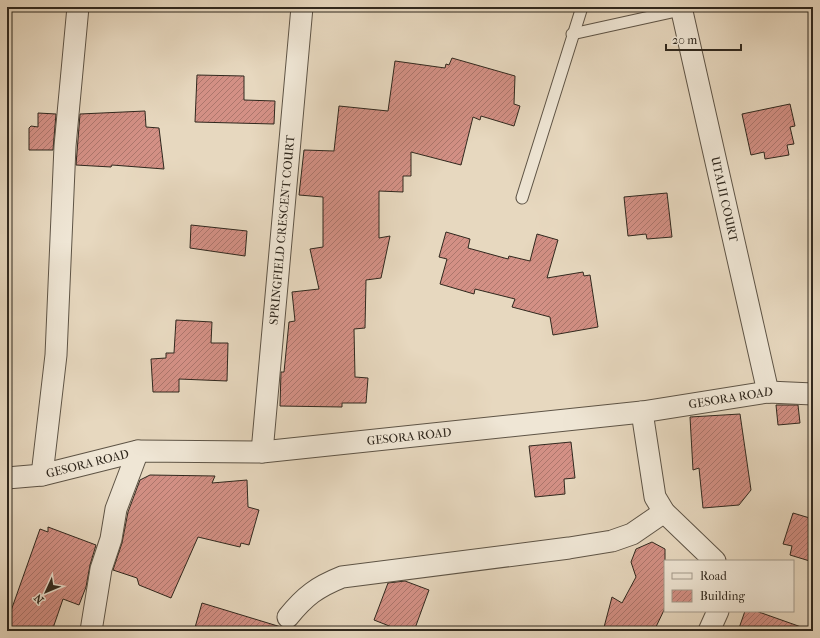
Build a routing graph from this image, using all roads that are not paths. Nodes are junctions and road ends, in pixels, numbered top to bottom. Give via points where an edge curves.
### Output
1 (78, 7) edge
2 (302, 7) edge
3 (582, 7) edge
4 (681, 9) edge
5 (572, 34) junction
6 (522, 198) dead end
7 (768, 392) junction
8 (813, 394) edge
9 (642, 412) junction
10 (138, 451) junction
11 (262, 452) junction
12 (42, 475) junction
13 (7, 478) edge
14 (664, 512) junction
15 (714, 560) edge
16 (718, 612) edge
17 (288, 616) dead end
18 (91, 631) edge
19 (710, 631) edge

1 - 12 street via 65,146 56,355
2 - 11 street, SPRINGFIELD CRESCENT COURT
3 - 5 lane
4 - 5 lane
4 - 7 street, UTALII COURT
5 - 6 lane
7 - 8 street, GESORA ROAD
7 - 9 street, GESORA ROAD
9 - 11 street, GESORA ROAD
9 - 14 street via 655,497
10 - 11 street, GESORA ROAD
10 - 12 street, GESORA ROAD
10 - 18 street via 116,509 111,539 101,569
12 - 13 street, GESORA ROAD
14 - 15 street
14 - 17 street via 632,534 612,541 342,577 322,585 304,597
16 - 19 street

